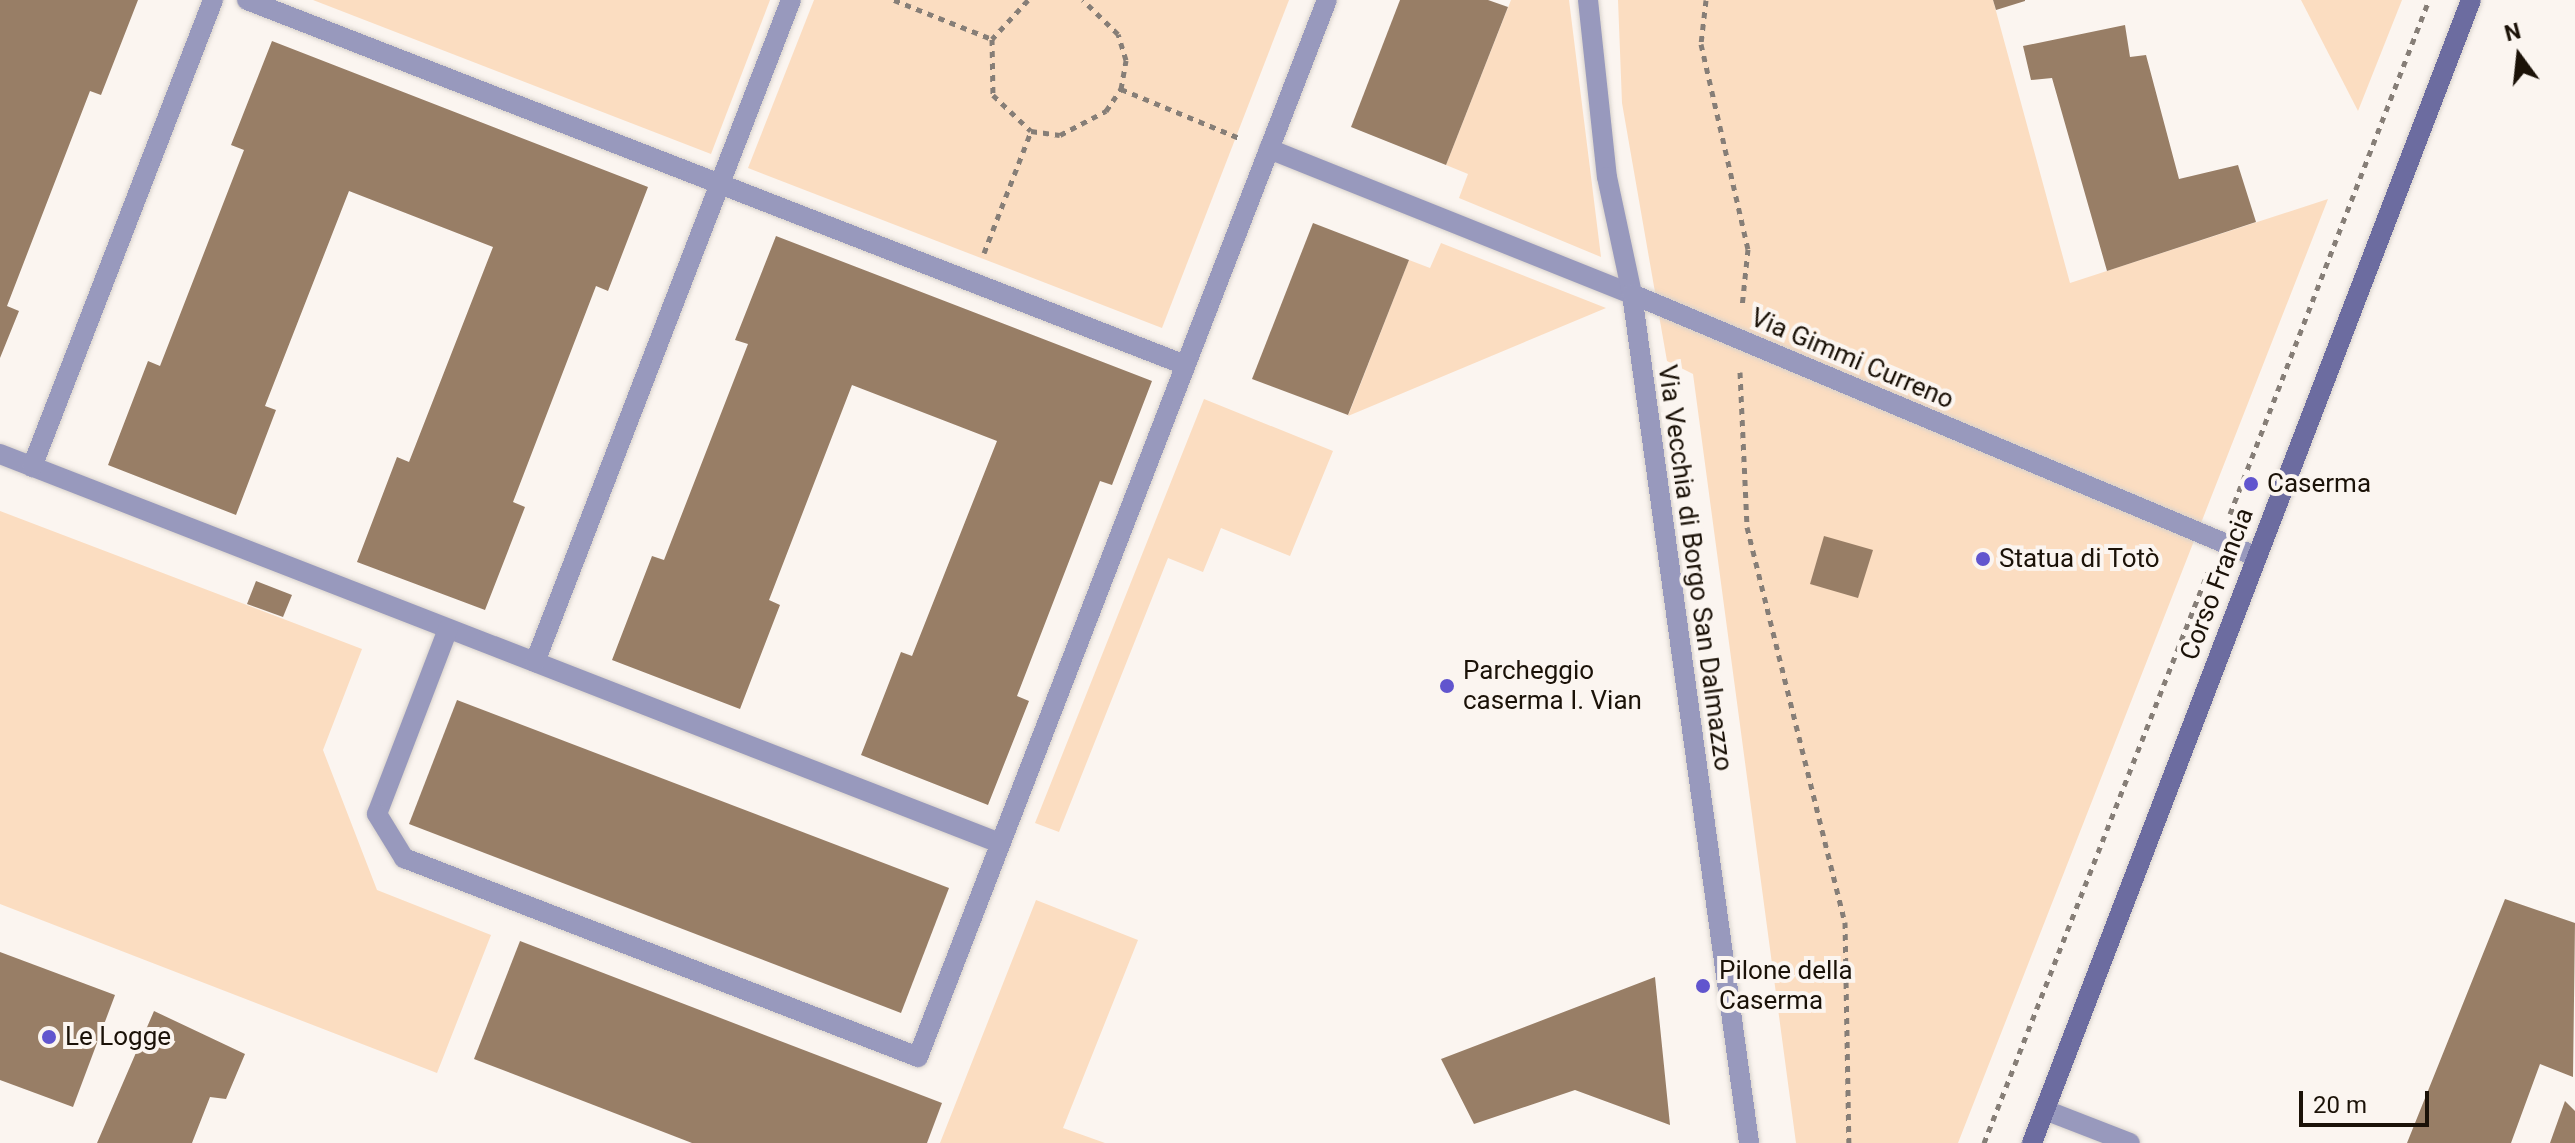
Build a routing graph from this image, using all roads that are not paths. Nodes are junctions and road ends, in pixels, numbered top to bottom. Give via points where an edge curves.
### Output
1 (213, 0) edge
2 (247, 0) edge
3 (791, 0) edge
4 (1327, 0) edge
5 (1588, 0) edge
6 (2471, 0) edge
7 (1269, 149) junction
8 (719, 184) junction
9 (1632, 294) junction
10 (1185, 365) junction
11 (0, 454) edge
12 (32, 467) junction
13 (2255, 556) junction
14 (448, 629) junction
15 (535, 662) junction
16 (1000, 843) junction
17 (2045, 1110) junction
18 (1749, 1143) edge
19 (2032, 1143) edge
20 (2130, 1143) edge

1 - 12 street
2 - 8 street
3 - 8 street
4 - 7 street
5 - 9 street, Via Vecchia di Borgo San Dalmazzo via 1607,177
6 - 13 main road, Corso Francia
7 - 9 street, Via Gimmi Curreno
7 - 10 street
8 - 10 street
8 - 15 street
9 - 13 street, Via Gimmi Curreno
9 - 18 street, Via Vecchia di Borgo San Dalmazzo
10 - 16 street
11 - 12 street
12 - 14 street
13 - 17 main road, Corso Francia
14 - 15 street
14 - 16 street via 377,814 404,858 918,1057
15 - 16 street
17 - 19 main road, Corso Francia
17 - 20 street

